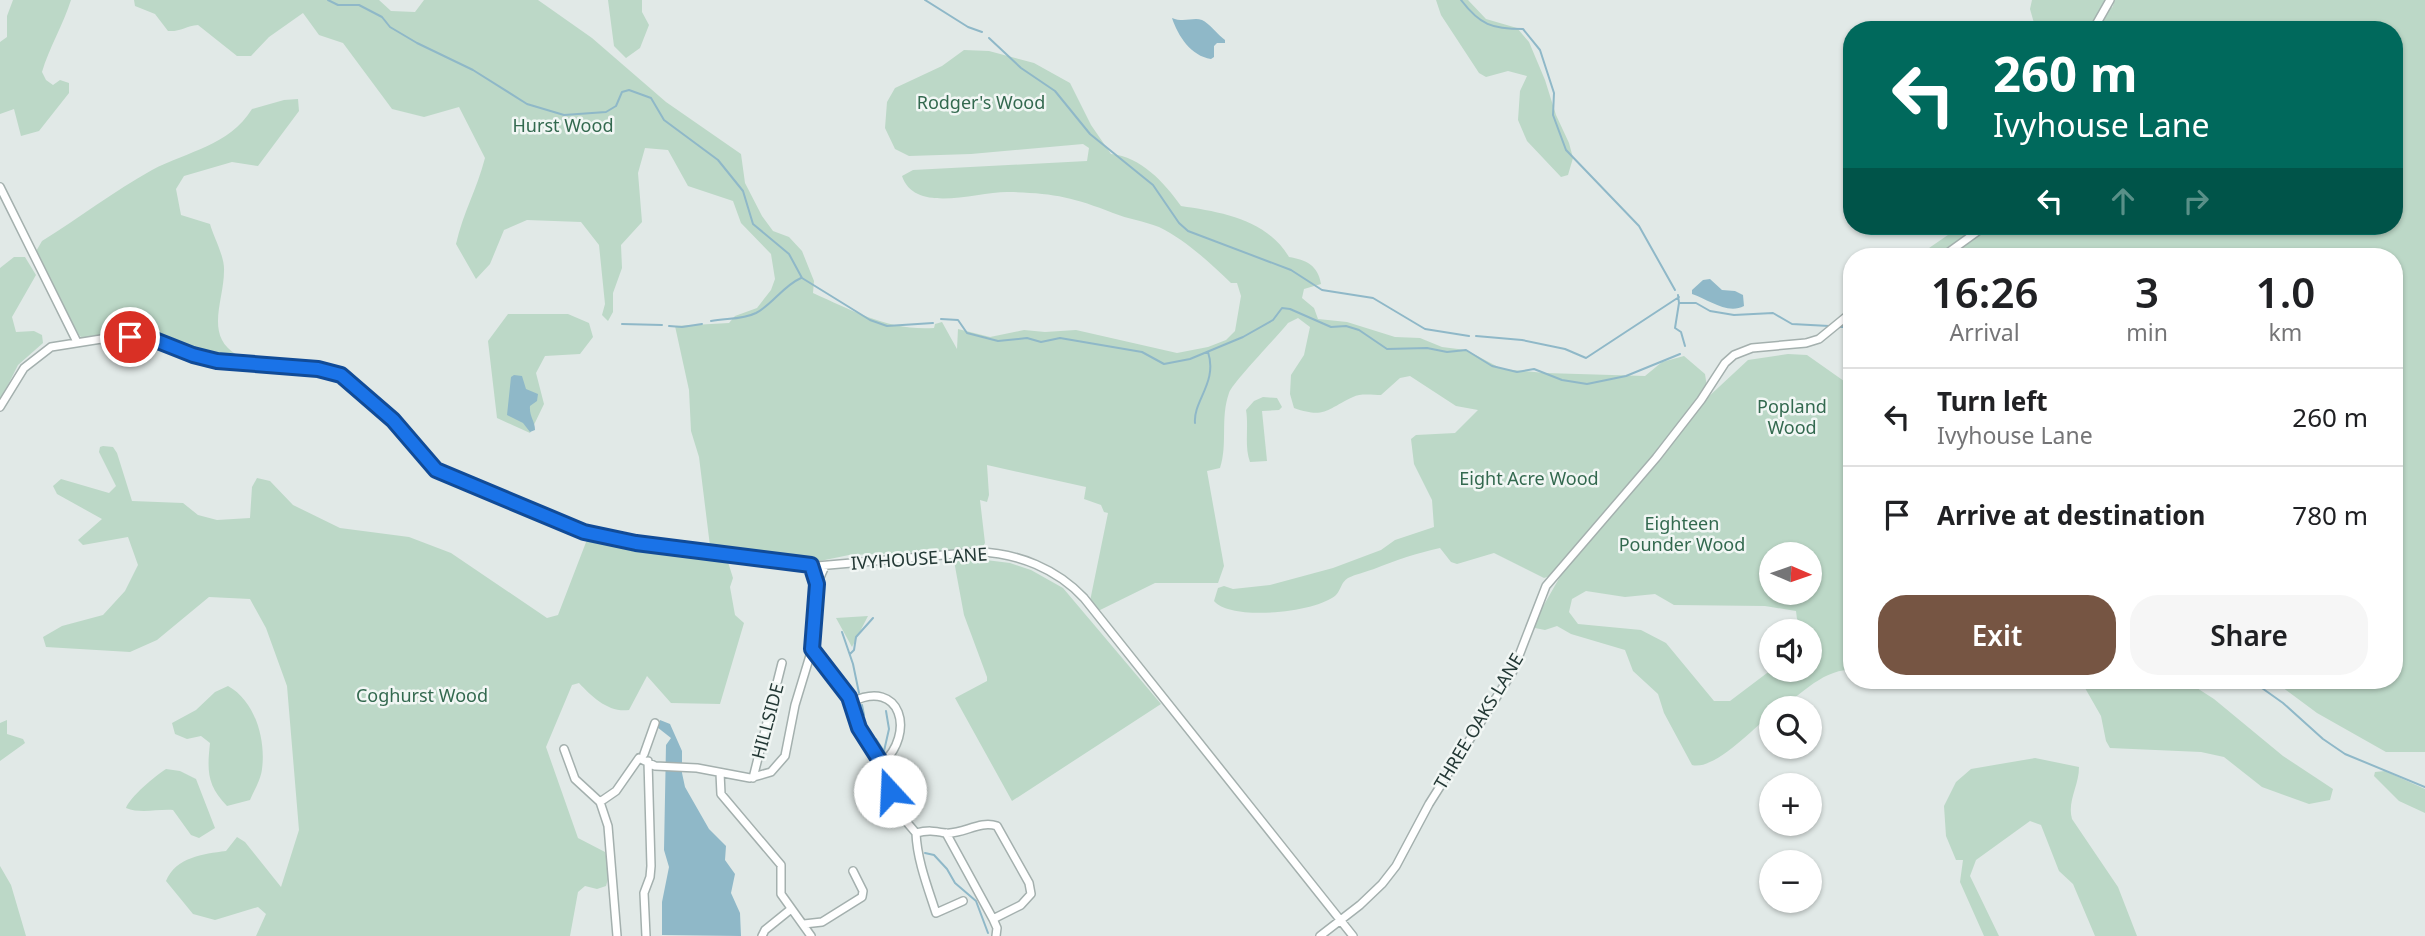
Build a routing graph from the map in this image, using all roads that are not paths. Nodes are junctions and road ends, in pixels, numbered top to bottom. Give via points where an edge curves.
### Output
1 (2110, 0) edge
2 (2098, 21) edge
3 (0, 187) edge
4 (1973, 235) edge
5 (1954, 248) edge
6 (1843, 320) edge
7 (77, 342) junction
8 (0, 407) edge
9 (811, 565) junction
10 (825, 566) junction
11 (817, 584) junction
12 (812, 649) junction
13 (782, 663) dead end
14 (852, 702) junction
15 (655, 723) dead end
16 (564, 749) dead end
17 (646, 757) junction
18 (882, 764) junction
19 (720, 773) junction
20 (753, 778) junction
21 (600, 802) junction
22 (916, 833) junction
23 (946, 833) junction
24 (853, 871) dead end
25 (962, 901) dead end
26 (792, 909) junction
27 (993, 919) junction
28 (1342, 920) junction
29 (804, 924) junction
30 (617, 936) edge
31 (646, 936) edge
32 (762, 936) edge
33 (811, 936) edge
34 (996, 936) edge
35 (1320, 936) edge
36 (1353, 936) edge

1 - 2 street
3 - 7 street
4 - 5 street
6 - 28 street, THREE OAKS LANE via 1806,343 1752,348 1725,363 1656,458 1546,586 1513,671 1429,804 1396,866
7 - 8 street, IVYHOUSE LANE via 38,355 24,368
7 - 9 street, IVYHOUSE LANE via 145,336 217,361 335,373 393,420 436,470 572,527 636,543
9 - 10 street, IVYHOUSE LANE
9 - 11 street
10 - 11 street
10 - 28 street, IVYHOUSE LANE via 988,552 1019,558 1060,577 1129,652
11 - 12 street
12 - 14 street
12 - 20 street via 785,756 771,772
13 - 20 street, HILLSIDE
14 - 18 street via 859,728
14 - 18 street via 883,696 897,712 900,738
15 - 17 street
16 - 21 street via 575,779
17 - 19 street via 652,765
17 - 21 street via 636,760 615,791
17 - 31 street via 651,866 643,893
18 - 22 street via 893,806
19 - 20 street
19 - 26 street via 721,794 781,865 781,894
21 - 30 street via 608,826
22 - 23 street
22 - 25 street via 923,877 936,913
23 - 27 street
23 - 27 street via 989,823 997,826 1016,857 1031,894 1021,905
24 - 29 street via 862,897 822,922
26 - 29 street
26 - 32 street
27 - 34 street
28 - 35 street, THREE OAKS LANE
28 - 36 street, IVYHOUSE LANE
29 - 33 street

